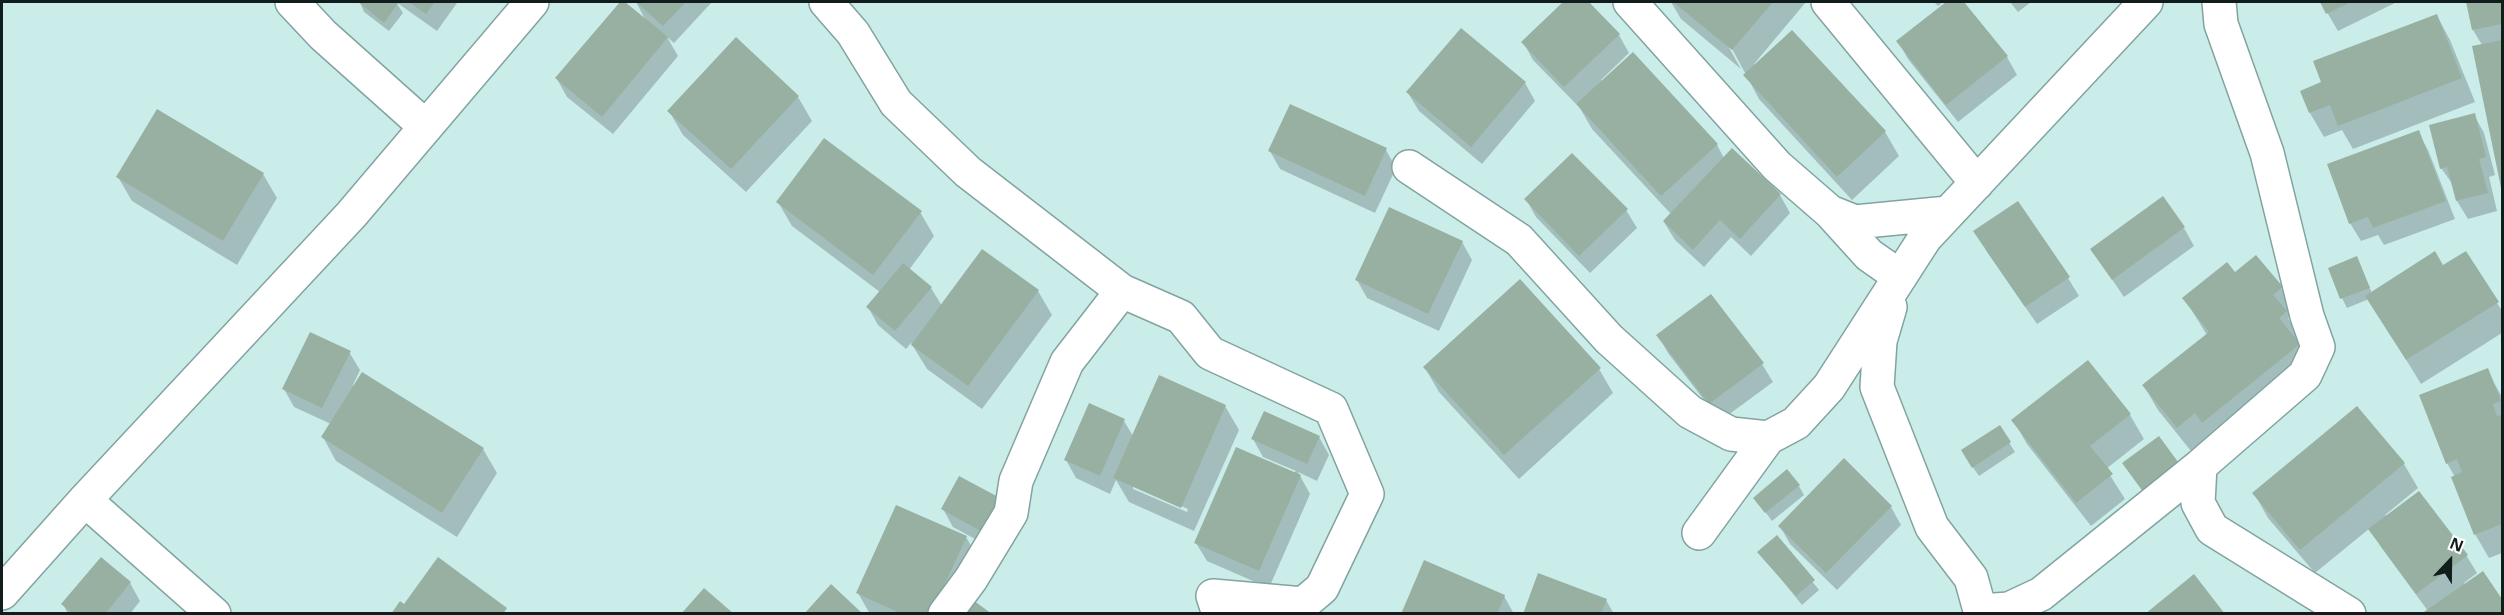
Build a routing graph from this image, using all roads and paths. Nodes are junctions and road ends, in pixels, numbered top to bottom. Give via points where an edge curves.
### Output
1 (292, 2) edge
2 (532, 2) edge
3 (826, 2) edge
4 (1630, 2) edge
5 (1828, 2) edge
6 (2146, 2) edge
7 (2219, 2) edge
8 (426, 127) junction
9 (1409, 167) dead end
10 (1977, 183) junction
11 (1830, 212) junction
12 (1948, 213) junction
13 (1899, 276) junction
14 (1122, 291) junction
15 (1768, 438) junction
16 (2200, 466) junction
17 (85, 500) junction
18 (1699, 533) dead end
19 (2, 593) edge
20 (1981, 612) edge
21 (213, 614) edge
22 (945, 614) edge
23 (1219, 614) edge
24 (2349, 614) edge

1 - 8 street
2 - 8 street
3 - 14 street via 853,33 896,103 968,172
4 - 11 street via 1777,166
5 - 10 street
6 - 10 street
7 - 16 street via 2221,24 2267,153 2318,347 2305,375
8 - 17 street via 351,215
9 - 15 street via 1519,240 1609,339 1690,412 1731,434
10 - 12 street
11 - 12 street via 1855,222
11 - 13 street via 1869,255
12 - 13 street
13 - 15 street via 1828,387 1796,423
13 - 20 street via 1880,340 1876,387 1932,527 1971,578
14 - 22 street via 1067,362 1016,481 1011,513
14 - 23 street via 1181,317 1210,353 1332,409 1367,495 1322,588 1304,604 1213,596
15 - 18 street
16 - 20 street via 2041,594 2009,609
16 - 24 street via 2198,503 2212,529
17 - 19 street
17 - 21 street

